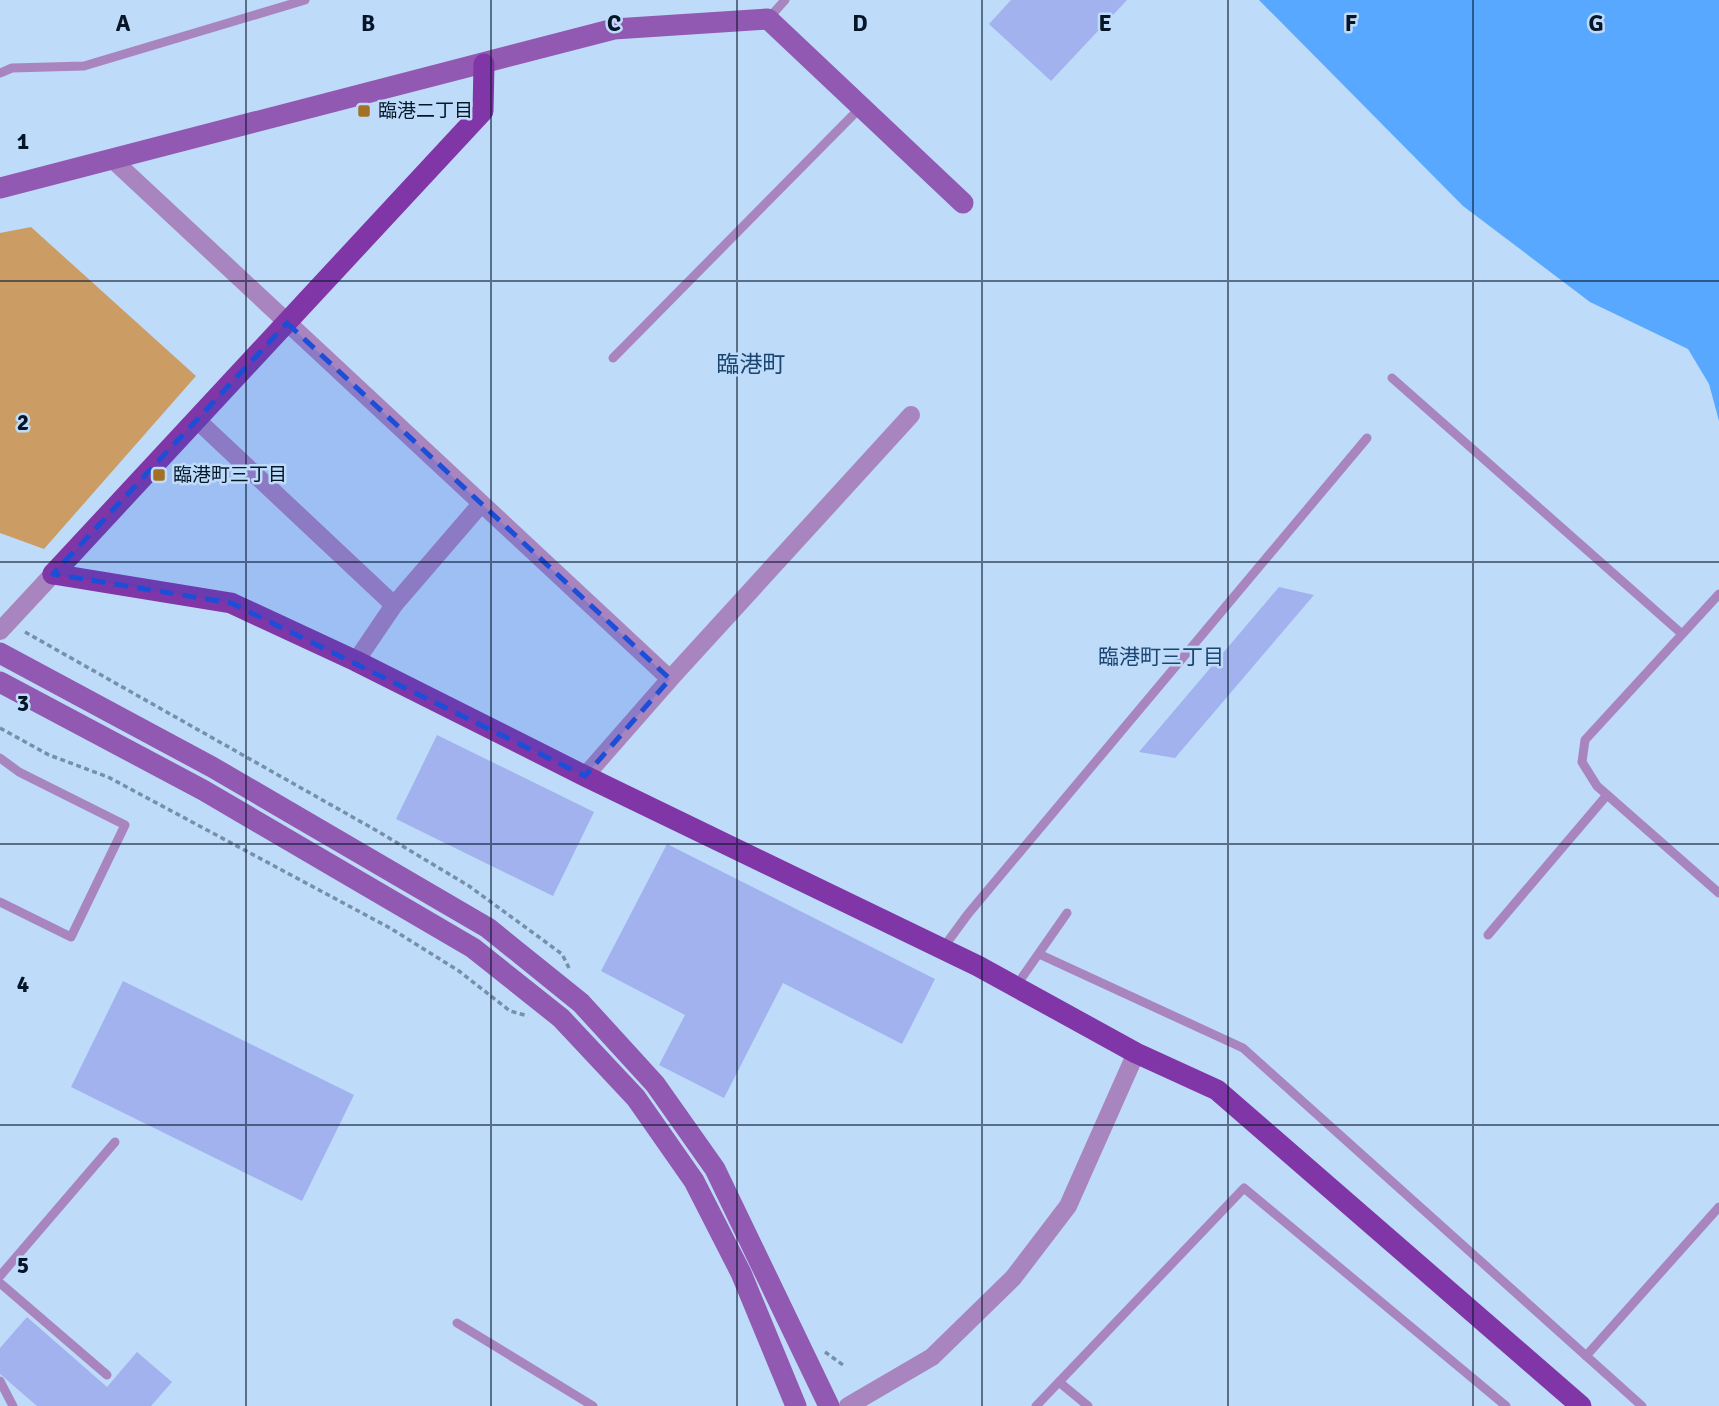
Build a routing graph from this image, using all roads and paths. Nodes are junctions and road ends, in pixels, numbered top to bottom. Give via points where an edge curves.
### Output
1 (305, 0) edge
2 (785, 0) edge
3 (768, 19) junction
4 (484, 64) junction
5 (0, 73) edge
6 (861, 107) junction
7 (112, 159) junction
8 (0, 188) edge
9 (962, 202) dead end
10 (287, 323) junction
11 (613, 358) dead end
12 (1392, 378) dead end
13 (911, 415) dead end
14 (197, 420) junction
15 (1367, 438) dead end
16 (481, 504) junction
17 (53, 574) junction
18 (1719, 594) edge
19 (394, 605) junction
20 (1, 629) edge
21 (1682, 634) junction
22 (0, 653) edge
23 (356, 662) junction
24 (670, 679) junction
25 (0, 682) edge
26 (0, 729) edge
27 (0, 758) edge
28 (585, 776) junction
29 (1607, 795) junction
30 (1719, 894) edge
31 (0, 902) edge
32 (1067, 913) dead end
33 (1488, 935) dead end
34 (943, 948) junction
35 (1039, 954) junction
36 (1016, 986) junction
37 (538, 1019) dead end
38 (1136, 1053) junction
39 (115, 1142) dead end
40 (1719, 1207) edge
41 (0, 1276) edge
42 (0, 1283) edge
43 (457, 1322) dead end
44 (1586, 1356) junction
45 (107, 1375) dead end
46 (0, 1381) edge
47 (1059, 1382) junction
48 (13, 1406) edge
49 (593, 1406) edge
50 (796, 1406) edge
51 (829, 1406) edge
52 (848, 1406) edge
53 (1036, 1406) edge
54 (1088, 1406) edge
55 (1506, 1406) edge
56 (1581, 1406) edge
57 (1642, 1406) edge

1 - 5 lane via 84,66 12,68
2 - 3 lane
3 - 4 street via 614,29
3 - 6 street
4 - 7 street
4 - 10 main road via 484,111
6 - 9 street
6 - 11 lane
7 - 8 street
7 - 10 street
10 - 14 main road
10 - 16 street
12 - 21 lane
13 - 24 street
14 - 17 main road
14 - 19 street
15 - 34 lane
16 - 19 street
16 - 24 street
17 - 20 street
17 - 23 main road via 231,603
18 - 21 lane
19 - 23 street
21 - 29 lane via 1585,740 1582,762
22 - 51 street via 212,767 488,928 581,1003 655,1084 715,1169
23 - 28 main road
24 - 28 street
25 - 50 street via 203,790 473,948 561,1018 636,1098 694,1181 741,1273
26 - 37 path via 49,755 108,777 307,882 459,971 510,1011
27 - 31 lane via 125,825 71,937
28 - 34 main road
29 - 30 lane
29 - 33 lane
32 - 35 lane
34 - 36 main road
35 - 36 lane
35 - 44 lane via 1243,1048
36 - 38 main road
38 - 52 street via 1068,1206 1013,1278 932,1357
38 - 56 main road via 1217,1090
39 - 41 lane
40 - 44 lane
42 - 45 lane
43 - 49 lane
44 - 57 lane
46 - 48 lane
47 - 53 lane
47 - 54 lane
47 - 55 lane via 1244,1188

